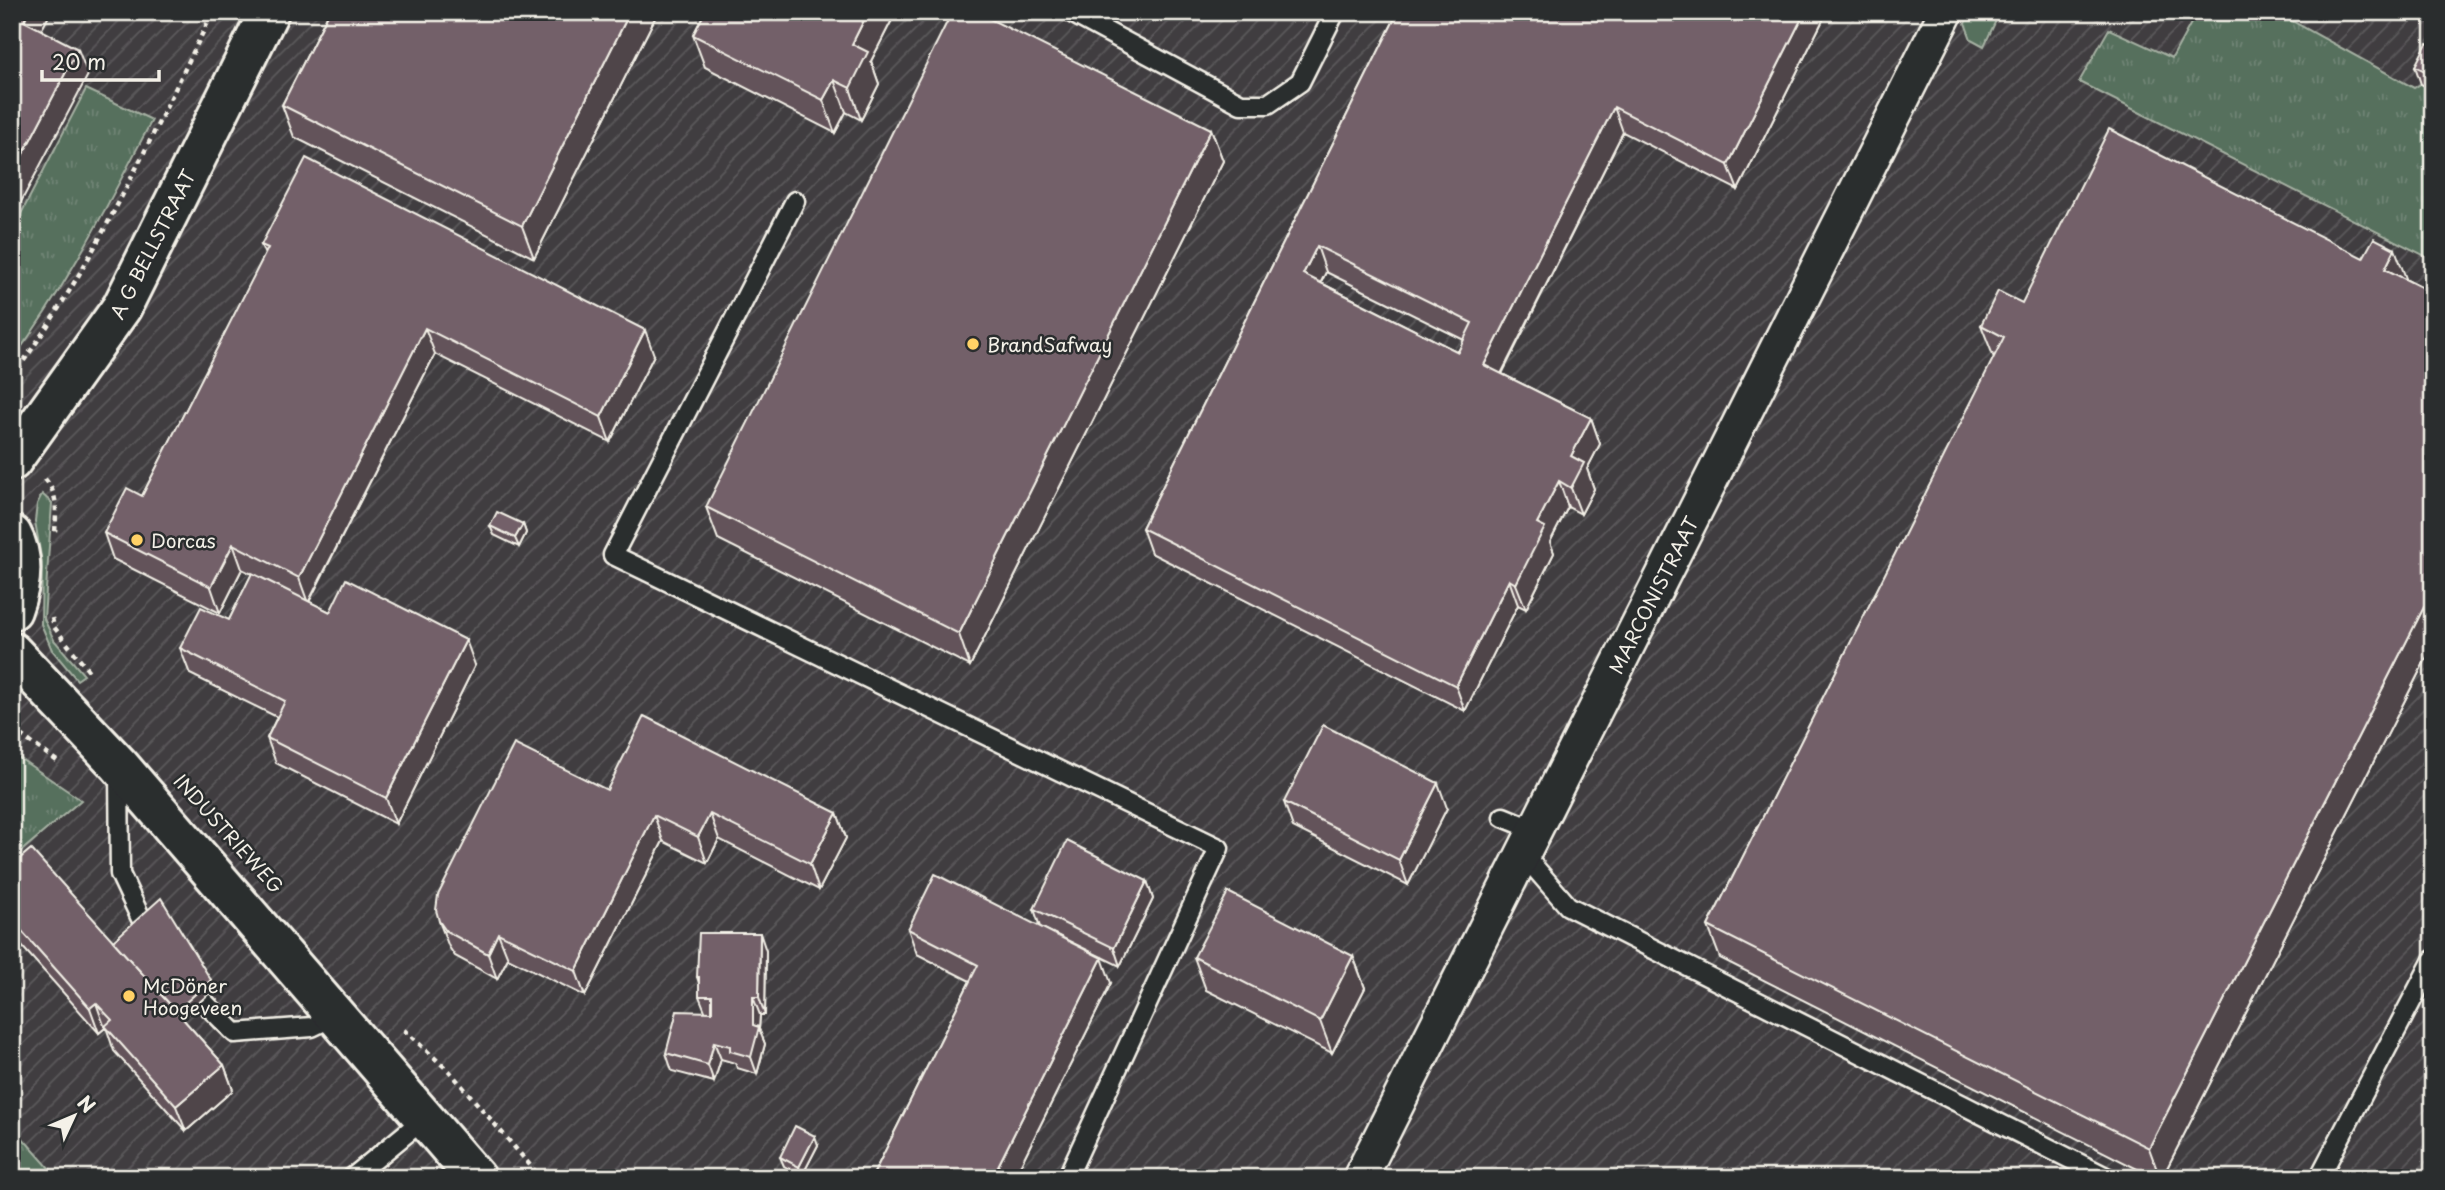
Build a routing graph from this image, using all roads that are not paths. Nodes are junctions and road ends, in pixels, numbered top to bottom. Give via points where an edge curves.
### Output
1 (269, 12) edge
2 (1070, 12) edge
3 (1335, 12) edge
4 (1946, 12) edge
5 (795, 201) dead end
6 (14, 458) edge
7 (12, 535) edge
8 (12, 610) edge
9 (12, 652) edge
10 (119, 765) junction
11 (1503, 817) dead end
12 (1529, 842) junction
13 (144, 925) edge
14 (2433, 960) edge
15 (202, 1000) edge
16 (337, 1015) junction
17 (425, 1118) junction
18 (352, 1178) edge
19 (476, 1178) edge
20 (1067, 1178) edge
21 (1360, 1178) edge
22 (2108, 1178) edge
23 (2319, 1178) edge

1 - 6 street, A G BELLSTRAAT via 122,307
2 - 3 lane via 1241,104 1268,104 1300,82
4 - 12 street, MARCONISTRAAT
5 - 20 lane via 613,555 1219,848
7 - 8 street via 21,565 20,590
9 - 10 street, INDUSTRIEWEG
10 - 13 lane via 120,874
10 - 16 street, INDUSTRIEWEG
11 - 12 lane
12 - 21 street, MARCONISTRAAT
12 - 22 lane via 1568,906
14 - 23 lane
15 - 16 lane via 235,1033 312,1027
16 - 17 street, INDUSTRIEWEG
17 - 18 lane
17 - 19 street, INDUSTRIEWEG

